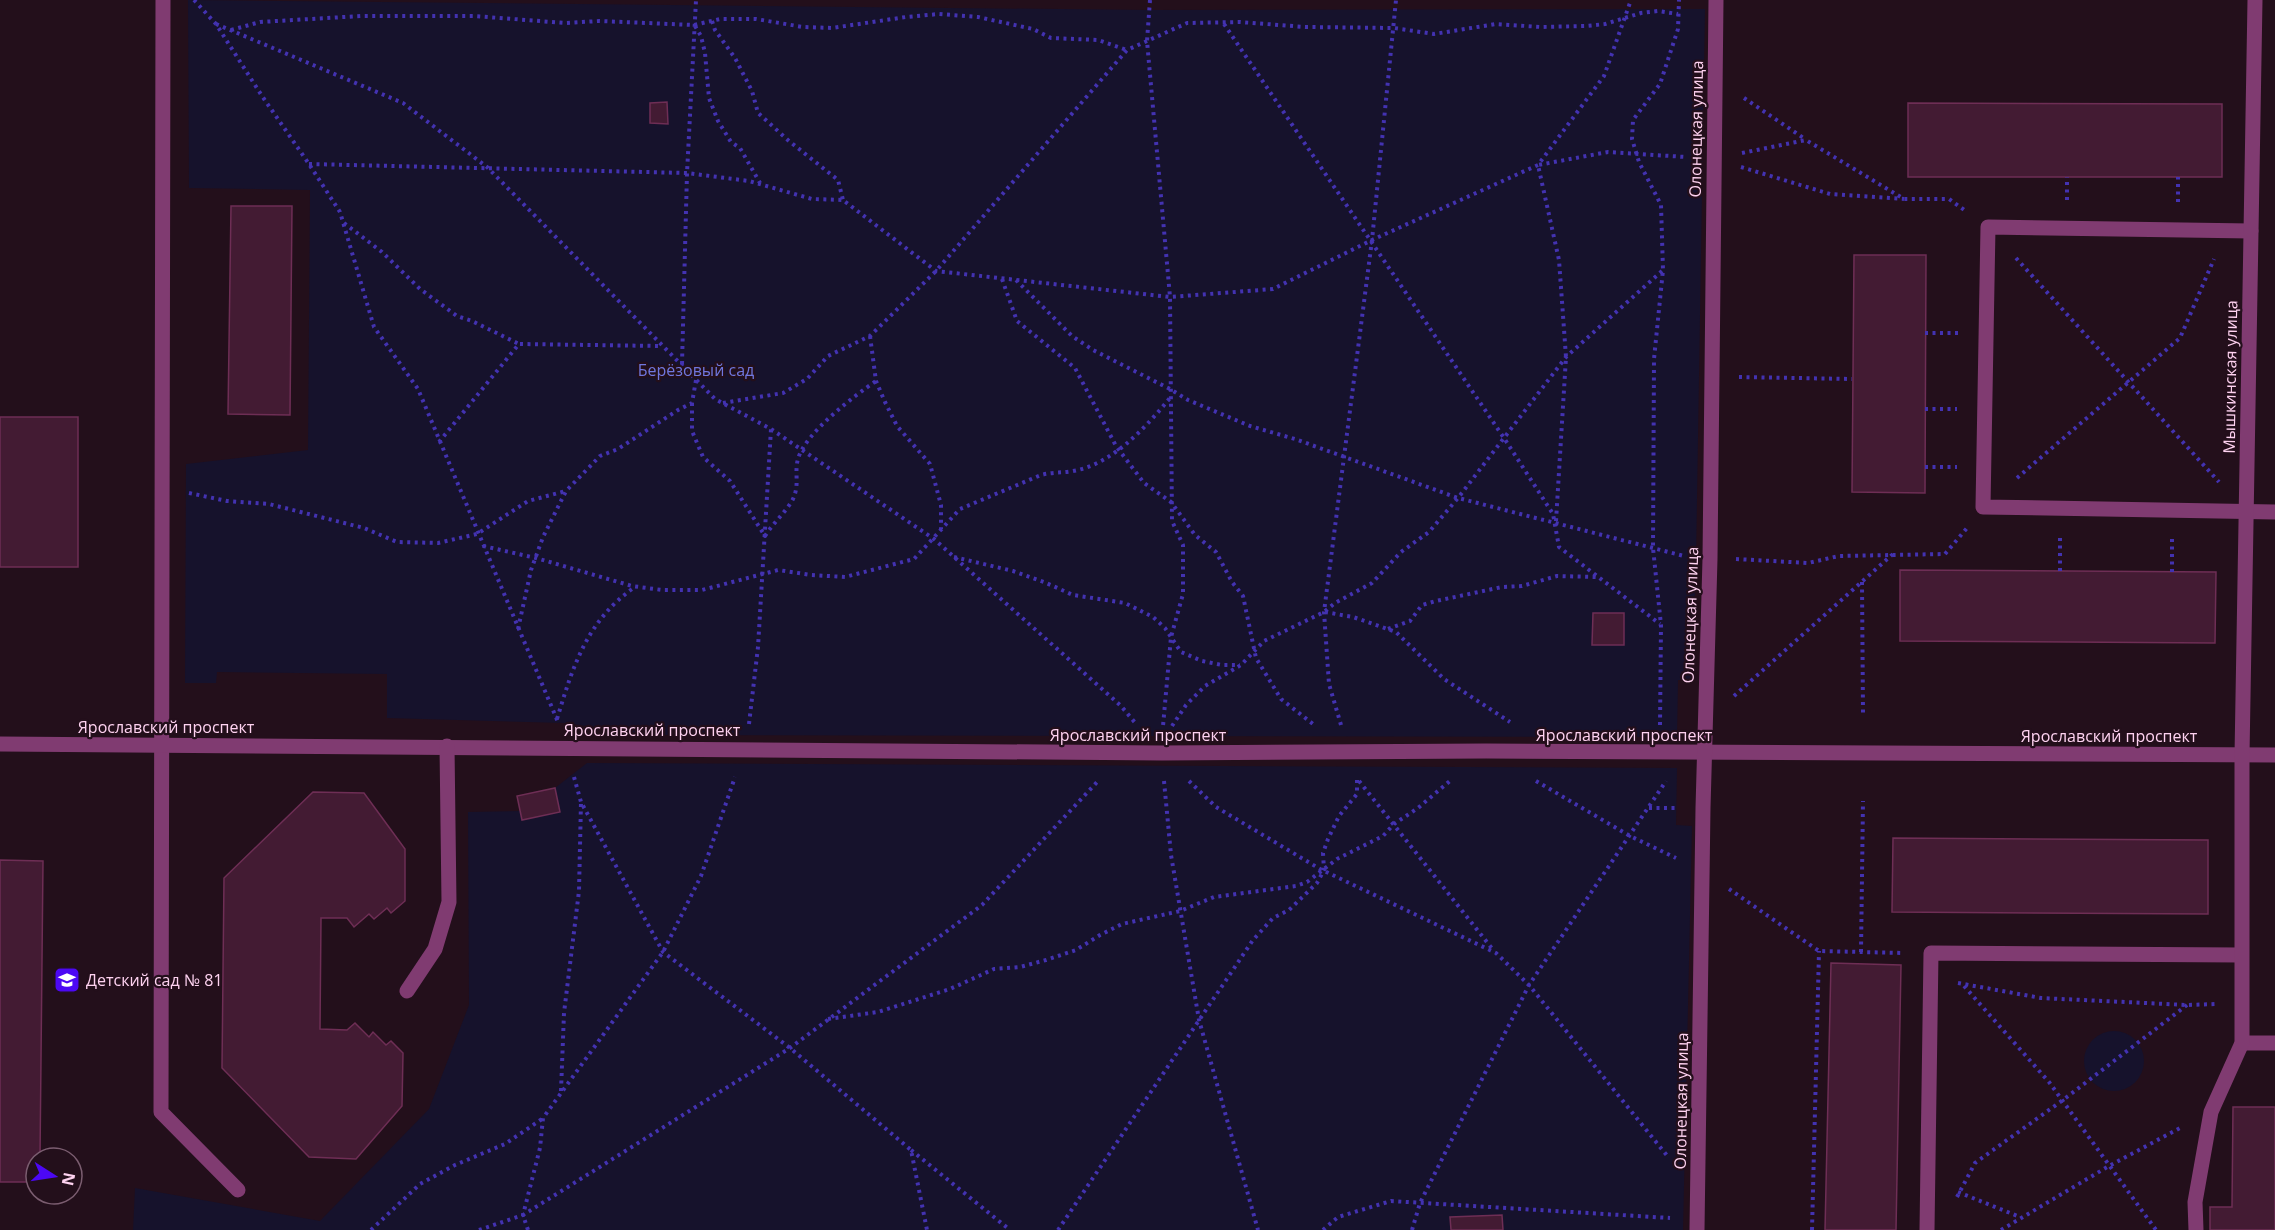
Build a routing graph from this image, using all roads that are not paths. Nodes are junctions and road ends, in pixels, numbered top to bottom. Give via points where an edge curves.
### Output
1 (163, 0) edge
2 (1716, 0) edge
3 (2256, 0) edge
4 (2251, 231) junction
5 (2245, 512) junction
6 (2275, 512) edge
7 (0, 744) edge
8 (162, 745) junction
9 (447, 746) junction
10 (1694, 753) junction
11 (2242, 754) junction
12 (2275, 755) edge
13 (2241, 955) junction
14 (407, 991) dead end
15 (2242, 1043) junction
16 (2275, 1043) edge
17 (238, 1190) dead end
18 (1697, 1225) edge
19 (1927, 1229) edge
20 (1710, 1230) edge
21 (2196, 1230) edge

1 - 8 street
2 - 10 street, Олонецкая улица via 1710,559
3 - 4 street, Мышкинская улица
4 - 5 street, Мышкинская улица
4 - 5 street via 1988,227 1983,507
5 - 6 street
5 - 11 street, Мышкинская улица
7 - 8 street, Ярославский проспект
8 - 9 street, Ярославский проспект
8 - 17 street via 161,1112
9 - 10 street, Ярославский проспект via 1124,753 1161,747 1349,753
9 - 14 street via 448,902 435,949
10 - 11 street, Ярославский проспект
10 - 18 street, Олонецкая улица via 1702,871
11 - 12 street, Ярославский проспект
11 - 13 street, Мышкинская улица
13 - 15 street, Мышкинская улица
13 - 19 street via 1931,953
15 - 16 street
15 - 21 street via 2211,1112 2195,1202
18 - 20 street

